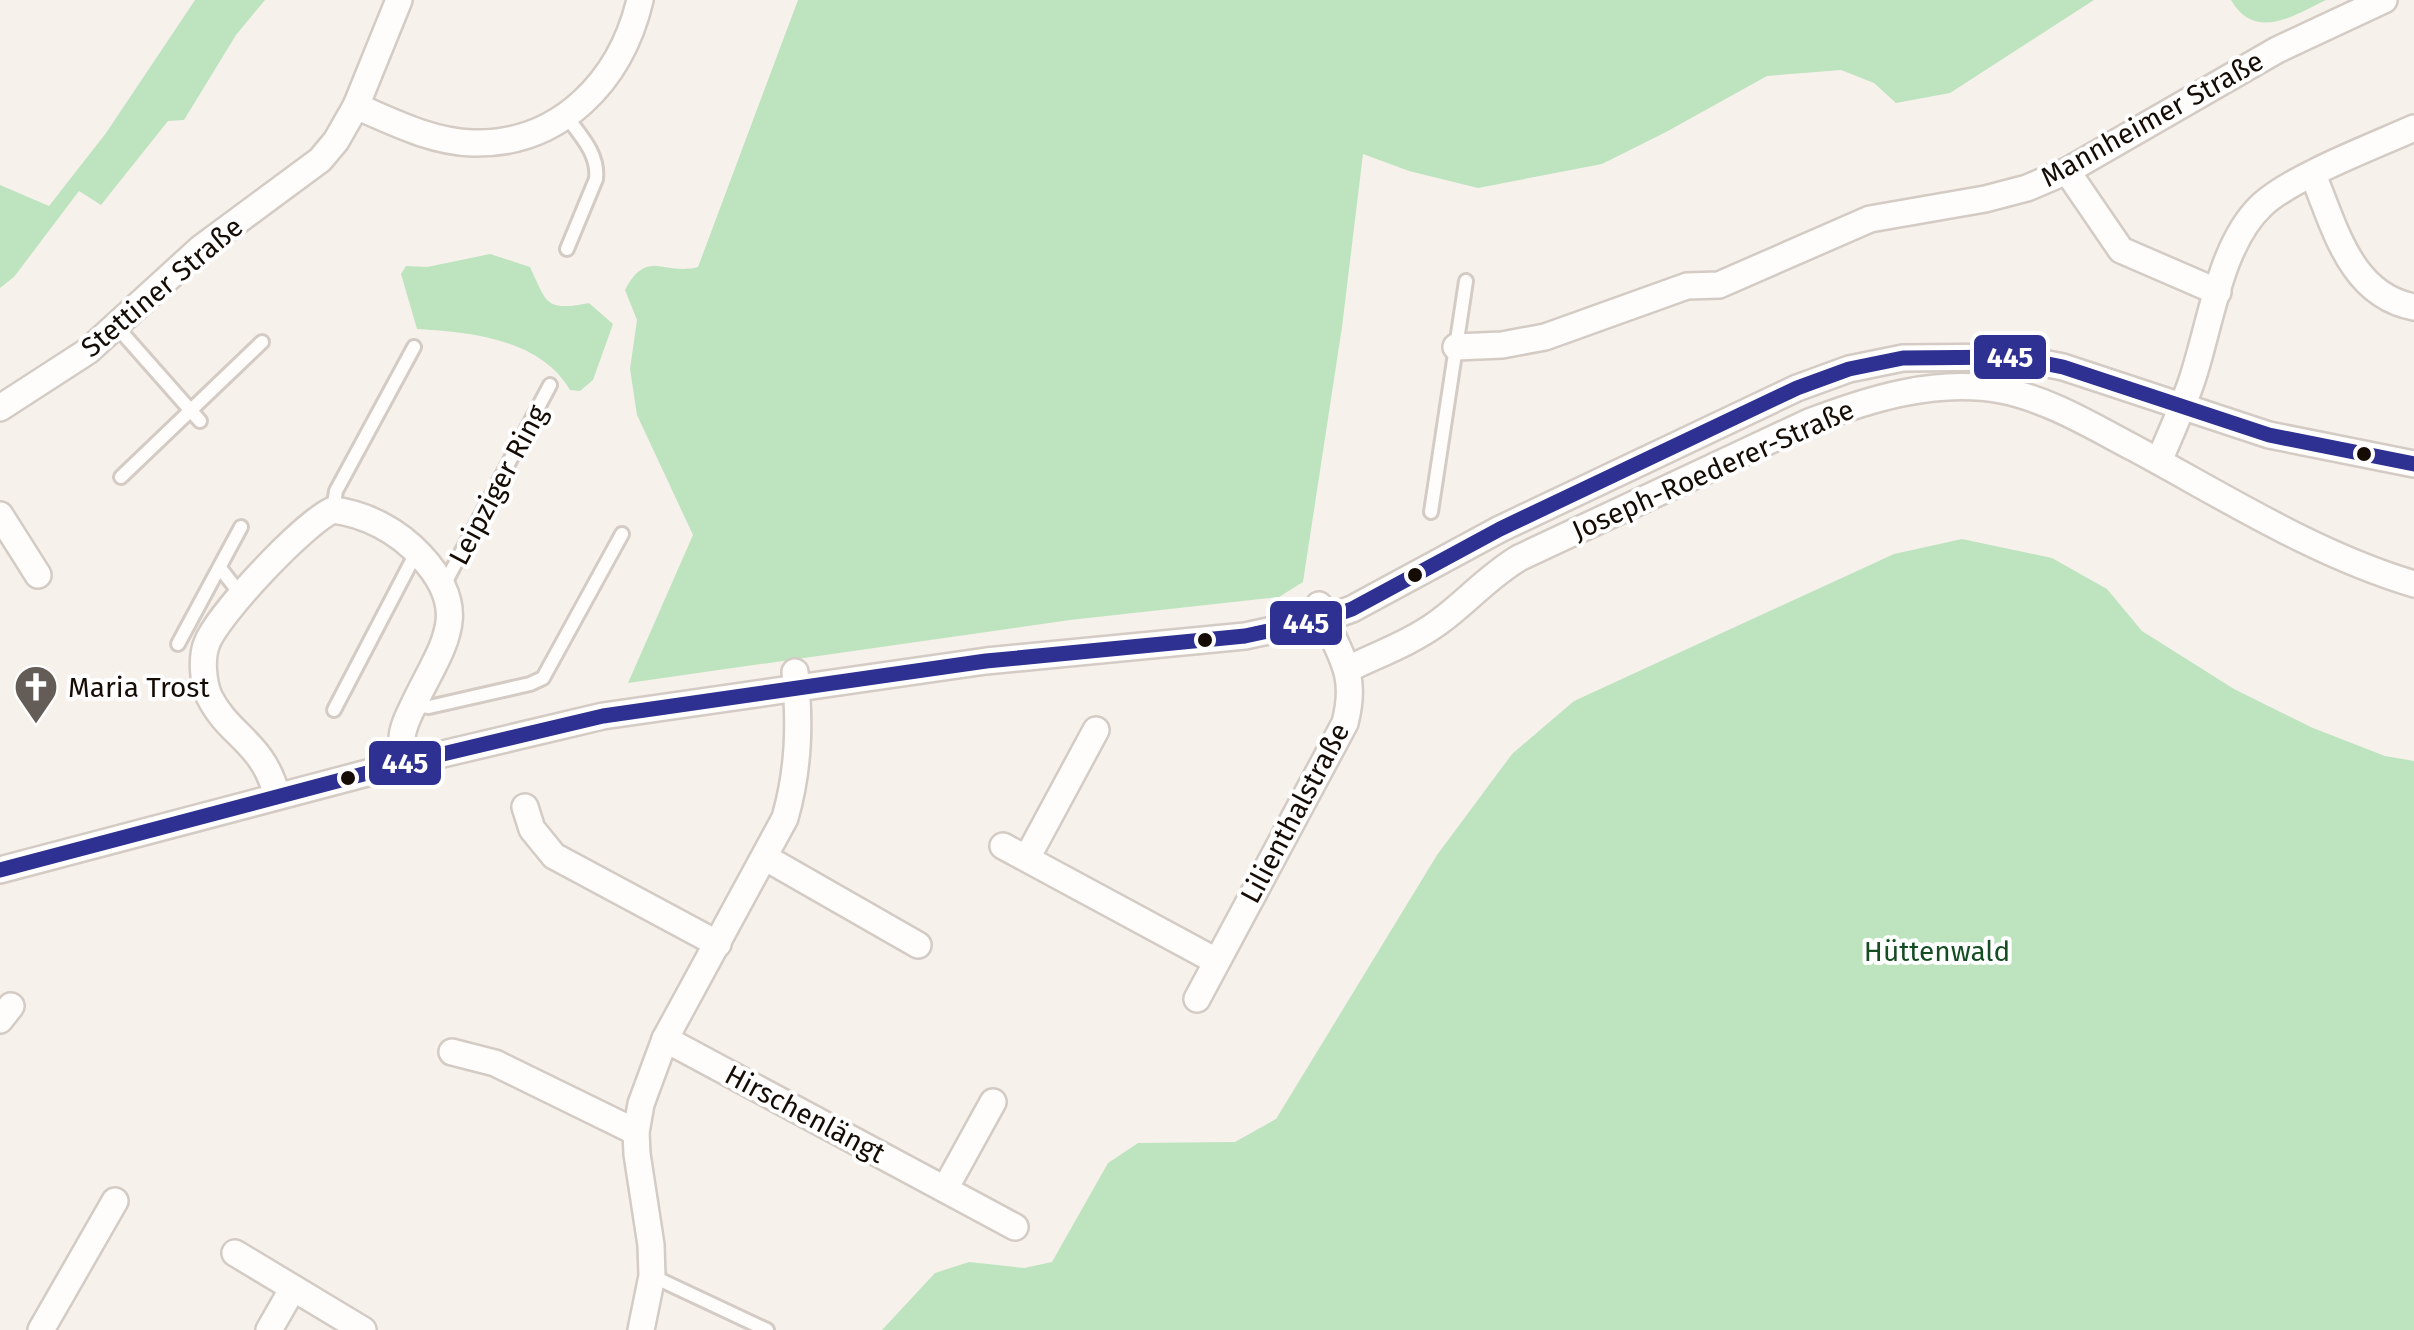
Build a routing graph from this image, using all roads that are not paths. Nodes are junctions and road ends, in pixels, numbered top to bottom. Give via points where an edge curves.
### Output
1 (400, 0) edge
2 (640, 0) edge
3 (2384, 0) edge
4 (356, 106) junction
5 (566, 116) junction
6 (2414, 128) edge
7 (2067, 172) junction
8 (2313, 175) junction
9 (567, 249) dead end
10 (1466, 281) dead end
11 (2218, 292) junction
12 (2414, 307) edge
13 (117, 327) junction
14 (262, 342) dead end
15 (414, 347) dead end
16 (1456, 347) junction
17 (550, 385) dead end
18 (2182, 406) junction
19 (0, 408) edge
20 (196, 417) junction
21 (2159, 461) junction
22 (2414, 464) edge
23 (120, 478) dead end
24 (333, 510) junction
25 (1431, 512) dead end
26 (0, 515) edge
27 (241, 527) dead end
28 (622, 534) dead end
29 (417, 552) junction
30 (220, 568) junction
31 (38, 576) dead end
32 (2414, 584) edge
33 (444, 585) junction
34 (242, 596) junction
35 (1322, 612) junction
36 (178, 644) dead end
37 (1348, 668) junction
38 (795, 679) junction
39 (414, 706) junction
40 (334, 710) dead end
41 (1096, 730) dead end
42 (406, 755) junction
43 (275, 789) junction
44 (525, 807) dead end
45 (1003, 846) dead end
46 (0, 855) edge
47 (766, 858) junction
48 (1027, 858) junction
49 (0, 870) edge
50 (718, 944) junction
51 (918, 945) dead end
52 (1216, 961) junction
53 (1197, 1000) dead end
54 (666, 1039) junction
55 (452, 1052) dead end
56 (993, 1102) dead end
57 (636, 1132) junction
58 (945, 1189) junction
59 (115, 1201) dead end
60 (1015, 1227) dead end
61 (235, 1252) dead end
62 (652, 1276) junction
63 (294, 1288) junction
64 (41, 1330) edge
65 (269, 1330) edge
66 (363, 1330) edge
67 (640, 1330) edge
68 (767, 1330) edge

1 - 4 street, Stettiner Straße
2 - 5 street via 613,69
3 - 7 street, Mannheimer Straße via 2276,50
4 - 5 street via 433,138 473,143 509,139
4 - 13 street, Stettiner Straße via 320,160 200,248
5 - 9 lane via 597,167
6 - 8 street
7 - 11 street via 2121,250
7 - 16 street, Mannheimer Straße via 1985,199 1870,218 1720,285 1687,286 1545,337
8 - 11 street via 2263,204 2250,220
8 - 12 street via 2364,282
10 - 16 lane
11 - 18 street
13 - 19 street, Stettiner Straße
13 - 20 lane
14 - 20 lane
15 - 24 lane via 336,491
16 - 25 lane
17 - 33 lane, Leipziger Ring
18 - 21 street
18 - 22 street via 2269,435
18 - 35 street via 2014,356 1903,358 1849,369
20 - 23 lane
21 - 32 street, Joseph-Roederer-Straße via 2243,510
21 - 37 street, Joseph-Roederer-Straße via 2070,415 2000,390 1928,388 1886,396 1809,422 1518,558 1421,635
24 - 29 street, Leipziger Ring via 383,526
24 - 34 street via 308,526
26 - 31 street
27 - 30 lane
28 - 39 lane via 543,678
29 - 33 street, Leipziger Ring
29 - 40 lane, Leipziger Ring
30 - 34 lane
30 - 36 lane
33 - 39 street, Leipziger Ring via 448,631
34 - 43 street via 206,644 204,669 209,695 260,756
35 - 37 street, Lilienthalstraße
35 - 38 street via 984,647
37 - 52 street, Lilienthalstraße via 1352,696 1345,723
38 - 42 street via 600,702
38 - 47 street via 796,780
39 - 42 street, Leipziger Ring via 403,730
41 - 48 street
42 - 43 street
43 - 46 street
43 - 49 street
44 - 50 street via 532,829 554,856
45 - 48 street
47 - 50 street
47 - 51 street
48 - 52 street
50 - 54 street
52 - 53 street, Lilienthalstraße
54 - 57 street
54 - 58 street, Hirschenlängt
55 - 57 street via 494,1063
56 - 58 street
57 - 62 street
58 - 60 street, Hirschenlängt
59 - 64 street
61 - 63 street
62 - 67 street
62 - 68 lane
63 - 65 street
63 - 66 street

